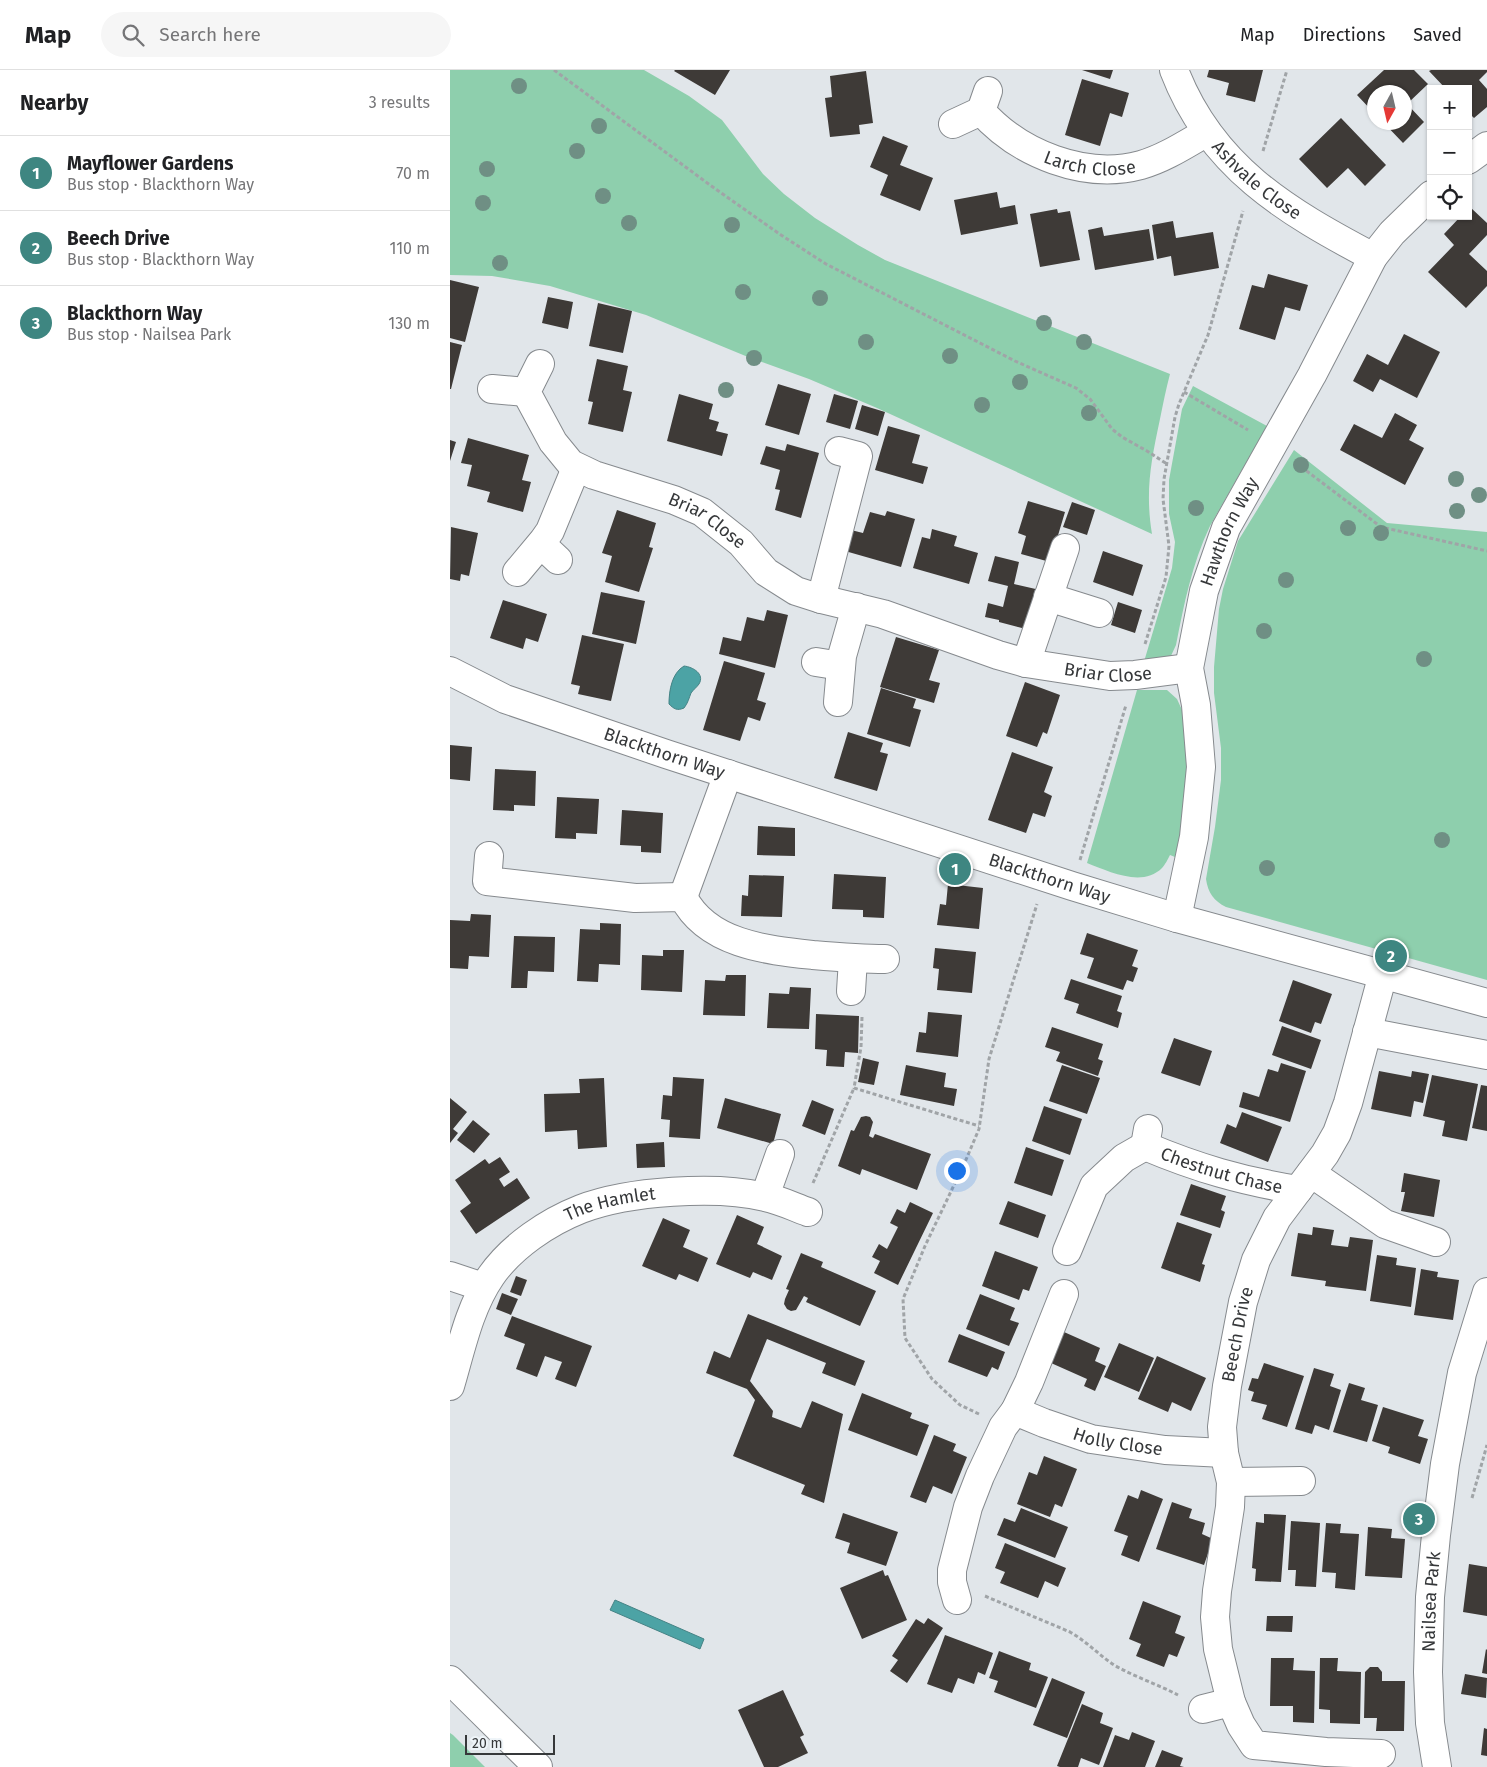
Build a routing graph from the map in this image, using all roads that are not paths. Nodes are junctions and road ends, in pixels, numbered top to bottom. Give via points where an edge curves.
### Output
1 (1174, 70) edge
2 (953, 124) dead end
3 (1207, 132) junction
4 (1427, 199) edge
5 (1373, 257) junction
6 (540, 364) dead end
7 (492, 389) dead end
8 (526, 392) junction
9 (839, 451) dead end
10 (576, 468) junction
11 (1065, 548) dead end
12 (517, 572) dead end
13 (1048, 597) junction
14 (822, 599) junction
15 (856, 606) junction
16 (1099, 613) dead end
17 (1026, 663) junction
18 (1189, 668) junction
19 (450, 671) edge
20 (838, 702) dead end
21 (728, 774) junction
22 (489, 856) dead end
23 (683, 897) junction
24 (1177, 918) junction
25 (854, 958) junction
26 (885, 959) dead end
27 (1383, 974) junction
28 (852, 991) road end
29 (1487, 1003) edge
30 (1367, 1032) junction
31 (1487, 1055) edge
32 (780, 1154) dead end
33 (1304, 1182) junction
34 (765, 1196) junction
35 (805, 1210) road end
36 (1436, 1242) dead end
37 (1067, 1251) dead end
38 (450, 1276) edge
39 (483, 1287) junction
40 (1487, 1292) edge
41 (1064, 1294) dead end
42 (450, 1386) edge
43 (1009, 1419) junction
44 (1224, 1453) junction
45 (1230, 1482) junction
46 (1301, 1482) dead end
47 (948, 1581) road end
48 (450, 1680) edge
49 (1231, 1702) junction
50 (1203, 1709) road end
51 (1381, 1754) dead end
52 (538, 1767) edge
53 (1437, 1767) edge

1 - 3 street, Ashvale Close
2 - 3 street, Larch Close via 985,101 1000,129 1039,153 1096,169 1141,165
3 - 5 street, Ashvale Close via 1239,170 1254,182 1300,216
4 - 5 street, Hawthorn Way
5 - 18 street, Hawthorn Way via 1274,446 1226,528 1204,590
6 - 8 street
7 - 8 street
8 - 10 street, Briar Close via 553,442
9 - 14 street via 858,456
10 - 12 street via 550,530 549,552
10 - 14 street, Briar Close via 702,512 741,543 771,576 796,591
11 - 13 street
13 - 16 street
13 - 17 street
14 - 15 street, Briar Close
15 - 17 street, Briar Close
15 - 20 street via 829,664
17 - 18 street, Briar Close via 1102,675 1135,675
18 - 24 street, Hawthorn Way via 1201,767 1194,837
19 - 21 street, Blackthorn Way via 505,700
21 - 23 street
21 - 24 street, Blackthorn Way
22 - 23 street via 487,881 635,898
23 - 25 street via 700,920 740,942 771,950
24 - 27 street, Blackthorn Way
25 - 26 street
25 - 28 street
27 - 29 street, Blackthorn Way
27 - 30 street, Beech Drive
30 - 31 street
30 - 33 street, Beech Drive via 1344,1117 1332,1144
32 - 34 street
33 - 36 street via 1385,1224
33 - 37 street, Chestnut Chase via 1263,1185 1225,1176 1139,1144 1094,1186
33 - 44 street, Beech Drive via 1272,1228 1250,1278 1227,1386 1222,1427
34 - 35 street, The Hamlet
34 - 39 street, The Hamlet via 687,1190 594,1204 555,1221 527,1240
38 - 39 street
39 - 42 street, The Hamlet
40 - 53 street, Nailsea Park via 1462,1373 1436,1536 1428,1672 1430,1723
41 - 43 street via 1029,1382
43 - 44 street, Holly Close via 1044,1424 1091,1439 1166,1450
43 - 47 street via 974,1491
44 - 45 street, Beech Drive
45 - 46 street
45 - 49 street, Beech Drive via 1230,1507 1215,1618 1218,1648
48 - 52 street
49 - 50 street
49 - 51 street, Beech Drive via 1254,1745

